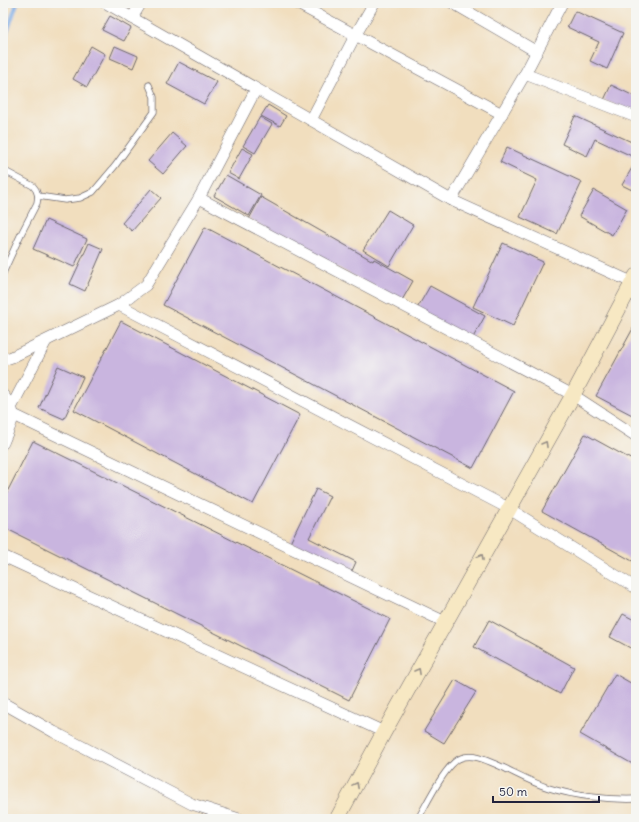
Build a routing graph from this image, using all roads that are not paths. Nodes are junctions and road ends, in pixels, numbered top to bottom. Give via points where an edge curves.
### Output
1 (106, 3) edge
2 (141, 3) edge
3 (296, 3) edge
4 (374, 3) edge
5 (453, 3) edge
6 (562, 3) edge
7 (468, 7) edge
8 (132, 18) junction
9 (355, 36) junction
10 (537, 52) junction
11 (525, 74) junction
12 (149, 85) dead end
13 (256, 89) junction
14 (502, 114) junction
15 (636, 117) edge
16 (311, 120) junction
17 (3, 170) edge
18 (38, 196) junction
19 (199, 198) junction
20 (451, 200) junction
21 (3, 273) edge
22 (635, 281) edge
23 (119, 305) junction
24 (46, 341) junction
25 (3, 360) edge
26 (3, 395) edge
27 (573, 395) junction
28 (13, 411) junction
29 (636, 436) edge
30 (3, 443) edge
31 (508, 508) junction
32 (3, 556) edge
33 (636, 588) edge
34 (445, 622) junction
35 (3, 703) edge
36 (384, 732) junction
37 (636, 799) edge
38 (239, 819) edge
39 (337, 819) edge
40 (418, 819) edge

1 - 8 street
2 - 8 street
3 - 9 street
4 - 9 street
5 - 7 street
6 - 10 street
7 - 10 street
8 - 13 street
9 - 14 street
9 - 16 street
10 - 11 street
11 - 14 street
11 - 15 street
12 - 18 lane via 154,97 154,112 93,192 80,198 65,200
13 - 16 street
13 - 19 street
14 - 20 street
16 - 20 street
17 - 18 lane via 32,186
18 - 21 lane
19 - 23 street via 146,285
19 - 27 street
20 - 22 street
22 - 27 street
23 - 24 street
23 - 31 street
24 - 25 street
24 - 28 street
26 - 28 street
27 - 29 street
31 -> 27 street
28 - 30 street
28 - 34 street
31 - 33 street
34 -> 31 street
32 - 36 street
36 -> 34 street
35 - 38 street via 192,804
39 -> 36 street
37 - 40 lane via 576,794 548,788 495,764 469,757 460,758 446,770

